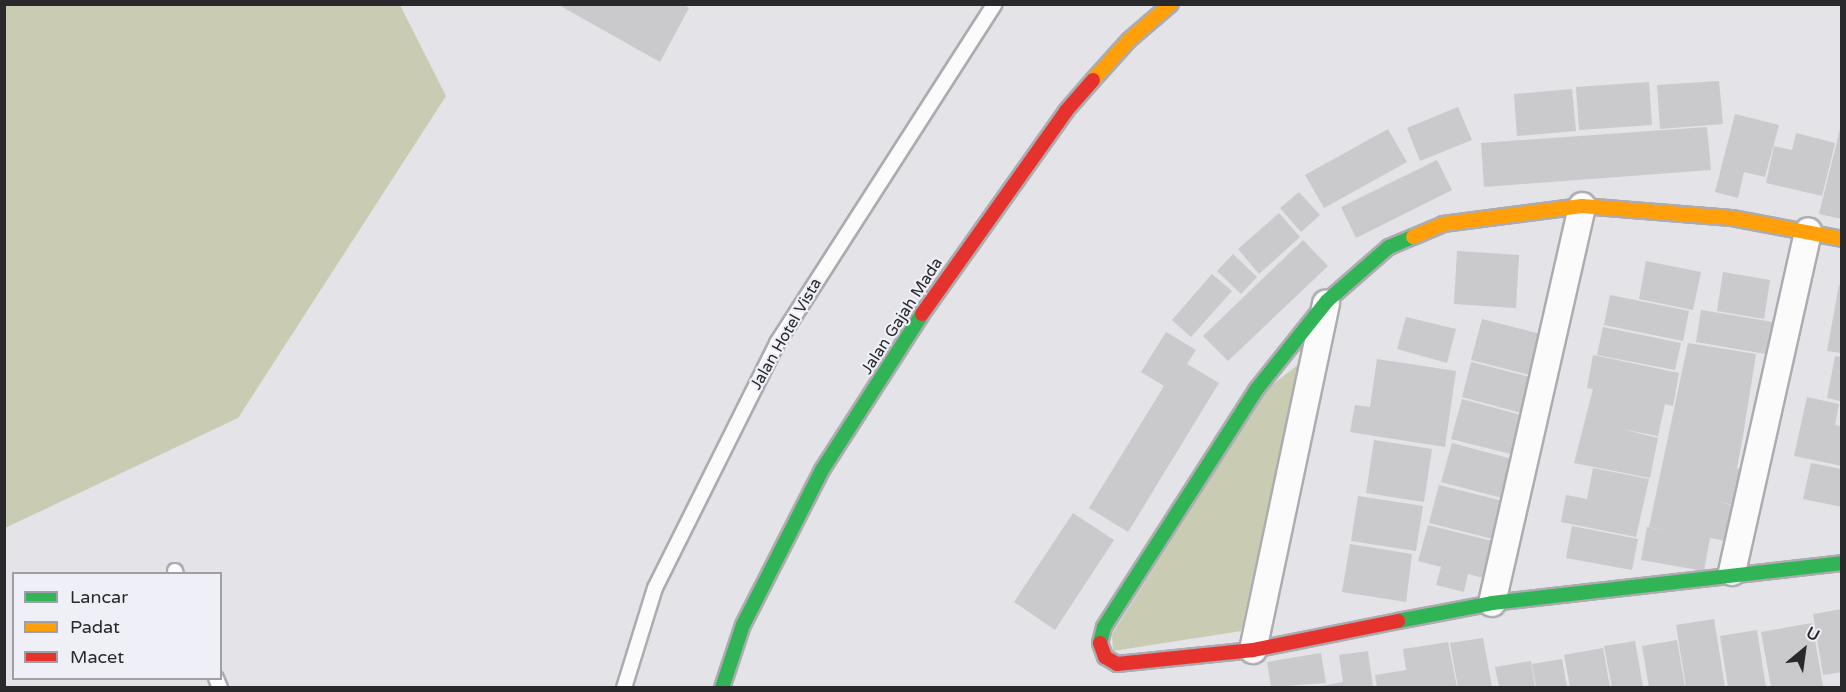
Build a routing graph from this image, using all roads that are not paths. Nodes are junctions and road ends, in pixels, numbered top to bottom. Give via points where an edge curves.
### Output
1 (995, 4) edge
2 (1171, 4) edge
3 (1582, 206) junction
4 (1808, 231) junction
5 (1842, 239) edge
6 (1327, 301) junction
7 (1842, 563) edge
8 (1732, 572) junction
9 (1492, 603) junction
10 (1253, 650) junction
11 (624, 687) edge
12 (722, 687) edge

1 - 11 lane, Jalan Hotel Vista via 777,343 655,588
2 - 12 street, Jalan Gajah Mada via 1129,40 1066,111 919,318 822,470 743,625
3 - 4 street via 1670,211
3 - 6 street via 1500,214 1414,234 1366,264
3 - 9 street
4 - 5 street
4 - 8 street
6 - 10 street
6 - 10 street via 1256,390 1100,638 1105,657 1117,664
7 - 8 street
8 - 9 street
9 - 10 street

